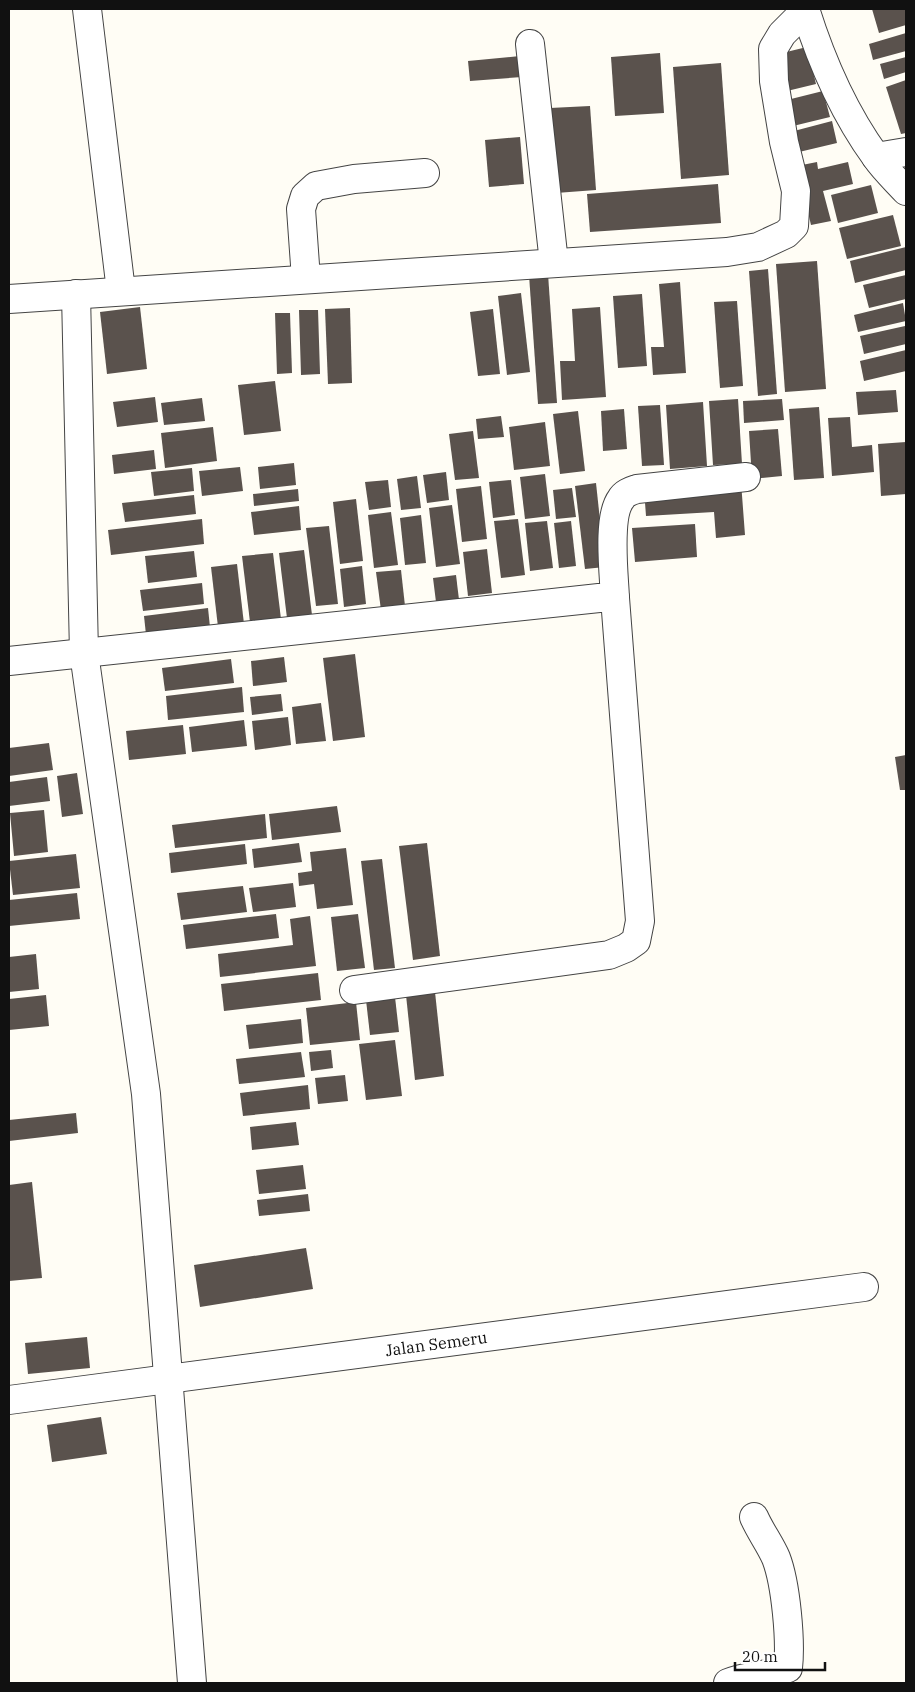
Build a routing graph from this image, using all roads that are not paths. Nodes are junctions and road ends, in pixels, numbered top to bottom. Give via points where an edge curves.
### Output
1 (87, 9) edge
2 (805, 10) edge
3 (530, 44) dead end
4 (906, 152) edge
5 (876, 157) junction
6 (425, 173) dead end
7 (906, 191) edge
8 (554, 263) junction
9 (306, 279) junction
10 (98, 293) junction
11 (9, 299) edge
12 (746, 477) dead end
13 (615, 598) junction
14 (84, 653) junction
15 (9, 661) edge
16 (354, 990) dead end
17 (864, 1286) dead end
18 (186, 1377) junction
19 (9, 1400) edge
20 (754, 1517) dead end
21 (192, 1683) edge
22 (728, 1683) edge

1 - 10 street
2 - 5 street via 831,77
2 - 8 street via 773,48 774,81 796,191 794,226 786,234 758,247 727,252
3 - 8 street
4 - 5 street
5 - 7 street
6 - 9 street via 316,186 305,196 301,209
8 - 9 street
9 - 10 street
10 - 11 street
10 - 14 street
12 - 13 street via 637,488 620,499 613,521
13 - 14 street
13 - 16 street via 640,921 636,941 609,955
14 - 15 street
14 - 18 street
17 - 18 street, Jalan Semeru
18 - 19 street, Jalan Semeru
18 - 21 street
20 - 22 street via 776,1558 785,1598 790,1655 788,1668

